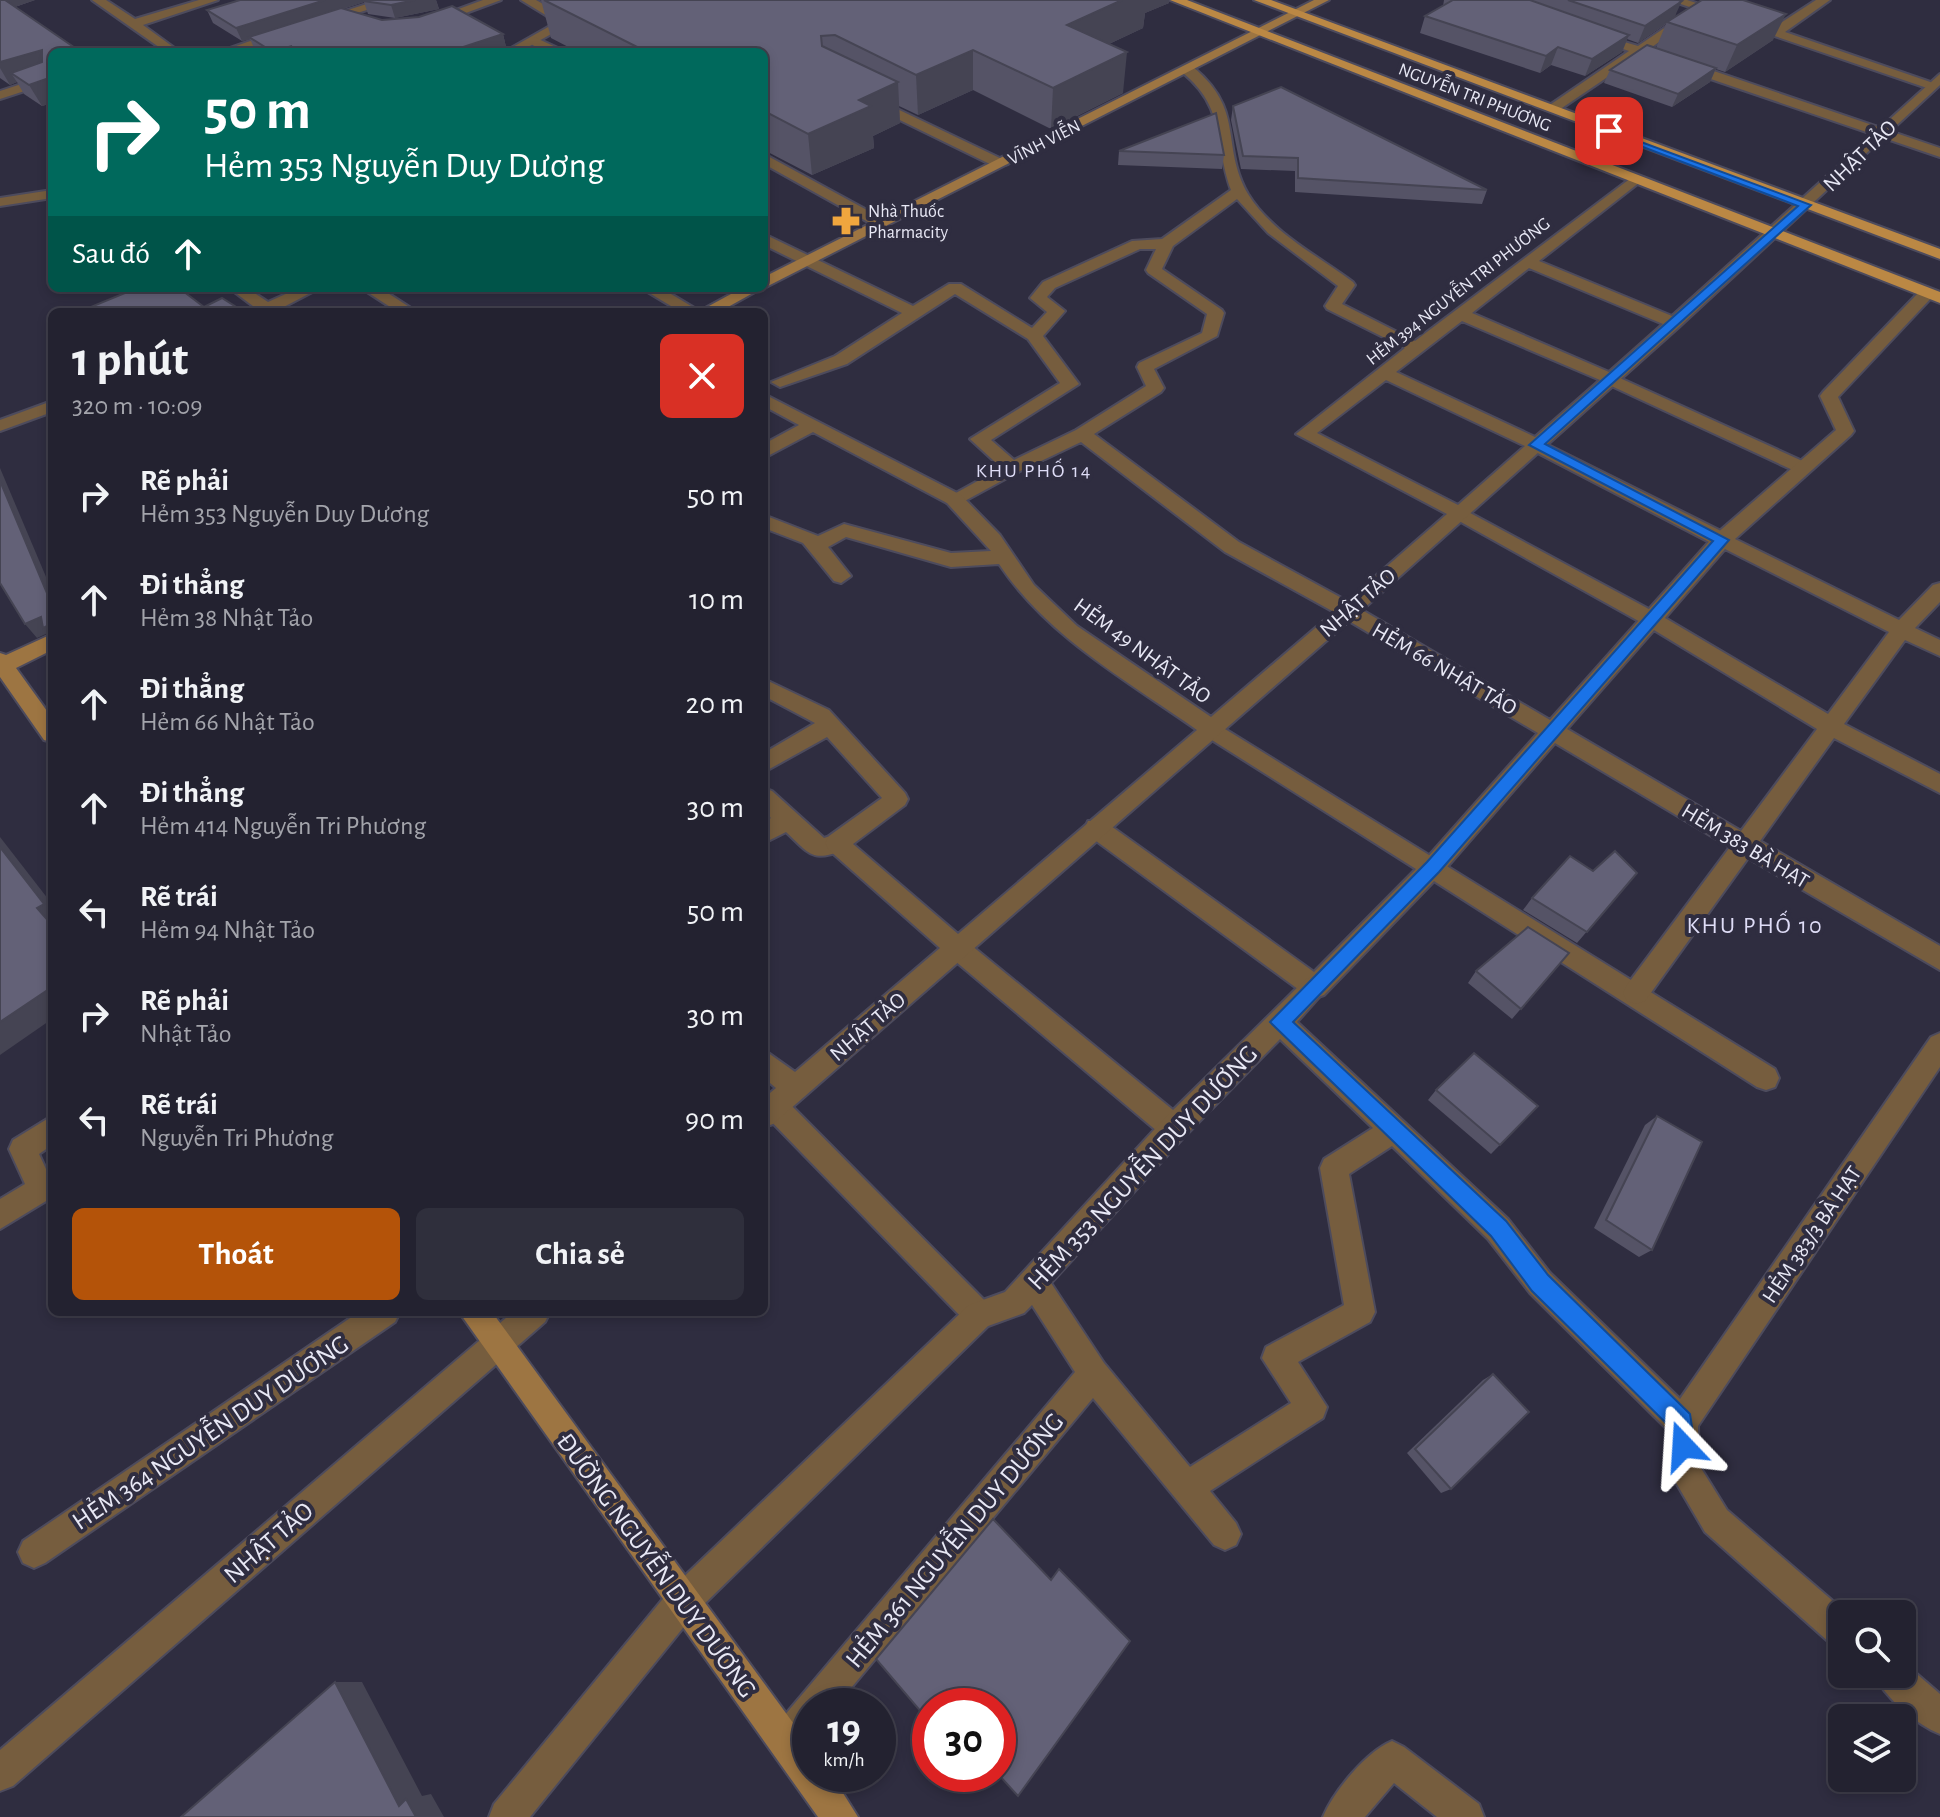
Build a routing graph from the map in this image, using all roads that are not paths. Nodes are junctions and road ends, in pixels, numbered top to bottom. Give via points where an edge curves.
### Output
1 (98, 0) edge
2 (212, 0) edge
3 (392, 0) edge
4 (495, 0) edge
5 (527, 0) edge
6 (606, 0) edge
7 (1176, 0) edge
8 (1260, 0) edge
9 (1323, 0) edge
10 (1675, 0) edge
11 (1824, 0) edge
12 (1701, 9) junction
13 (1296, 14) junction
14 (349, 15) junction
15 (565, 21) junction
16 (136, 23) junction
17 (365, 23) edge
18 (414, 27) edge
19 (1581, 30) edge
20 (1261, 33) junction
21 (1775, 33) junction
22 (534, 41) junction
23 (161, 48) edge
24 (237, 48) edge
25 (519, 48) edge
26 (548, 48) edge
27 (1640, 50) junction
28 (1188, 70) junction
29 (48, 79) edge
30 (1936, 82) edge
31 (0, 95) edge
32 (861, 95) edge
33 (1551, 109) junction
34 (1882, 133) junction
35 (1940, 153) edge
36 (768, 164) edge
37 (1001, 164) junction
38 (1635, 179) junction
39 (1239, 191) junction
40 (48, 195) edge
41 (0, 202) edge
42 (1806, 205) junction
43 (882, 224) junction
44 (1775, 234) junction
45 (768, 241) edge
46 (1166, 244) junction
47 (1940, 254) edge
48 (805, 262) junction
49 (1528, 262) junction
50 (768, 281) edge
51 (243, 292) edge
52 (303, 292) edge
53 (376, 292) edge
54 (656, 292) edge
55 (746, 292) edge
56 (1933, 296) edge
57 (266, 308) edge
58 (269, 308) edge
59 (402, 308) edge
60 (686, 308) edge
61 (714, 308) edge
62 (914, 312) junction
63 (1460, 314) junction
64 (1674, 323) junction
65 (1034, 336) junction
66 (1417, 348) junction
67 (1385, 373) junction
68 (768, 374) edge
69 (1611, 379) junction
70 (780, 382) junction
71 (768, 402) edge
72 (768, 404) edge
73 (48, 408) edge
74 (812, 425) junction
75 (0, 426) edge
76 (1082, 434) junction
77 (1536, 445) junction
78 (768, 450) edge
79 (1012, 468) junction
80 (1803, 468) junction
81 (954, 499) junction
82 (1459, 513) junction
83 (768, 522) edge
84 (1722, 540) junction
85 (816, 545) junction
86 (1004, 557) junction
87 (841, 576) dead end
88 (1940, 590) edge
89 (1348, 611) junction
90 (1651, 619) junction
91 (1901, 630) junction
92 (48, 643) edge
93 (1940, 649) edge
94 (1, 664) edge
95 (768, 689) edge
96 (830, 725) junction
97 (1830, 726) junction
98 (48, 729) edge
99 (1212, 729) junction
100 (1552, 730) junction
101 (768, 761) edge
102 (1940, 784) edge
103 (768, 801) edge
104 (788, 819) junction
105 (1096, 828) junction
106 (768, 832) edge
107 (1743, 842) junction
108 (837, 843) junction
109 (1433, 867) junction
110 (957, 948) junction
111 (1940, 959) edge
112 (1315, 987) junction
113 (1636, 993) junction
114 (1280, 1022) junction
115 (1940, 1045) edge
116 (768, 1075) edge
117 (1766, 1078) dead end
118 (777, 1103) edge
119 (1174, 1128) junction
120 (1393, 1130) junction
121 (48, 1132) edge
122 (0, 1215) edge
123 (1033, 1281) junction
124 (979, 1315) junction
125 (379, 1316) edge
126 (477, 1316) edge
127 (530, 1316) edge
128 (497, 1345) junction
129 (1093, 1374) junction
130 (1682, 1422) junction
131 (1187, 1488) junction
132 (1225, 1534) dead end
133 (34, 1552) dead end
134 (683, 1601) junction
135 (1828, 1619) edge
136 (829, 1688) edge
137 (1907, 1688) edge
138 (1940, 1717) edge
139 (792, 1733) edge
140 (785, 1741) junction
141 (0, 1773) edge
142 (507, 1817) edge
143 (840, 1817) edge
144 (1341, 1817) edge
145 (1466, 1817) edge

1 - 16 street
2 - 16 street
3 - 14 street
4 - 18 street
5 - 15 street
6 - 15 street
7 - 20 main road, NGUYỄN TRI PHƯƠNG
8 - 13 main road, NGUYỄN TRI PHƯƠNG
9 - 13 street, VĨNH VIỄN
10 - 12 street
11 - 21 street
12 - 21 street
12 - 27 street
13 - 20 street, VĨNH VIỄN
13 - 33 main road, NGUYỄN TRI PHƯƠNG
14 - 17 street
14 - 24 street
15 - 22 street
16 - 23 street
19 - 27 street
20 - 28 street, VĨNH VIỄN
20 - 38 main road, NGUYỄN TRI PHƯƠNG
21 - 30 street
22 - 25 street
22 - 26 street
27 - 33 street
27 - 34 street
28 - 37 street, VĨNH VIỄN
28 - 39 street via 1217,95
29 - 31 street
30 - 34 street, NHẬT TẢO
32 - 37 street
33 - 42 main road, NGUYỄN TRI PHƯƠNG
34 - 35 street
34 - 42 street, NHẬT TẢO
36 - 43 street
37 - 43 street, VĨNH VIỄN
38 - 44 main road, NGUYỄN TRI PHƯƠNG
38 - 49 street, HẺM 394 NGUYỄN TRI PHƯƠNG
39 - 46 street
39 - 66 street via 1262,220 1347,285 1333,306
40 - 41 street
42 - 44 street, NHẬT TẢO
42 - 47 main road, NGUYỄN TRI PHƯƠNG
43 - 48 street, VĨNH VIỄN
44 - 56 main road, NGUYỄN TRI PHƯƠNG
44 - 64 street, NHẬT TẢO
45 - 48 street
46 - 65 street via 1137,244 1049,285 1038,298 1057,311
46 - 76 street via 1154,270 1216,313 1209,336 1145,367 1155,388
48 - 50 street, VĨNH VIỄN
48 - 62 street
49 - 63 street, HẺM 394 NGUYỄN TRI PHƯƠNG
49 - 64 street
51 - 57 street
52 - 58 street
53 - 59 street
54 - 60 street
55 - 61 street
56 - 80 street via 1829,396 1845,431
62 - 65 street via 955,287
62 - 70 street via 841,360
63 - 66 street, HẺM 394 NGUYỄN TRI PHƯƠNG
63 - 69 street
64 - 69 street, NHẬT TẢO
65 - 79 street via 1070,384 979,439
66 - 67 street, HẺM 394 NGUYỄN TRI PHƯƠNG
67 - 77 street
67 - 82 street, HẺM 394 NGUYỄN TRI PHƯƠNG via 1305,434
68 - 70 street
69 - 77 street, NHẬT TẢO
69 - 80 street
70 - 71 street
72 - 74 street
73 - 75 street
74 - 78 street
74 - 81 street
76 - 79 street
76 - 89 street, HẺM 66 NHẬT TẢO via 1232,547
77 - 82 street, NHẬT TẢO
77 - 84 street
79 - 81 street
80 - 84 street
81 - 86 street, HẺM 49 NHẬT TẢO
82 - 89 street, NHẬT TẢO
82 - 90 street
83 - 85 street
84 - 90 street
84 - 91 street
85 - 86 street via 844,530 951,560
85 - 87 street
86 - 99 street, HẺM 49 NHẬT TẢO via 1027,590 1070,631
88 - 91 street
89 - 99 street, NHẬT TẢO
89 - 100 street, HẺM 66 NHẬT TẢO
90 - 97 street
90 - 100 street
91 - 93 street
91 - 97 street
92 - 94 street
94 - 98 street
95 - 96 street
96 - 101 street
96 - 108 street via 897,799
97 - 102 street
97 - 107 street
99 - 105 street, NHẬT TẢO
99 - 109 street, HẺM 49 NHẬT TẢO
100 - 107 street, HẺM 383 BÀ HẠT
100 - 109 street
103 - 104 street
104 - 106 street
104 - 108 street via 820,849
105 - 110 street, NHẬT TẢO
105 - 112 street
107 - 111 street, HẺM 383 BÀ HẠT
107 - 113 street
108 - 110 street
109 - 112 street, HẺM 353 NGUYỄN DUY DƯƠNG
109 - 113 street, HẺM 49 NHẬT TẢO
110 - 118 street, NHẬT TẢO
110 - 119 street
112 - 114 street, HẺM 353 NGUYỄN DUY DƯƠNG
113 - 117 street, HẺM 49 NHẬT TẢO
114 - 119 street, HẺM 353 NGUYỄN DUY DƯƠNG
114 - 120 street
115 - 130 street, HẺM 383/3 BÀ HẠT
116 - 118 street
118 - 124 street
119 - 123 street, HẺM 353 NGUYỄN DUY DƯƠNG
120 - 130 street via 1498,1229 1540,1283
120 - 131 street via 1334,1168 1360,1312 1277,1358 1312,1407
121 - 122 street via 23,1149 41,1189
123 - 124 street, HẺM 353 NGUYỄN DUY DƯƠNG via 1014,1303
123 - 129 street
124 - 134 street, HẺM 353 NGUYỄN DUY DƯƠNG
125 - 133 street, HẺM 364 NGUYỄN DUY DƯƠNG
126 - 128 street, ĐƯỜNG NGUYỄN DUY DƯƠNG
127 - 128 street, NHẬT TẢO
128 - 134 street, ĐƯỜNG NGUYỄN DUY DƯƠNG
128 - 141 street, NHẬT TẢO
129 - 131 street
129 - 136 street, HẺM 361 NGUYỄN DUY DƯƠNG
130 - 135 street via 1684,1469 1716,1521
131 - 132 street
134 - 140 street, ĐƯỜNG NGUYỄN DUY DƯƠNG
134 - 142 street, HẺM 353 NGUYỄN DUY DƯƠNG
137 - 138 street
139 - 140 street
140 - 143 street, ĐƯỜNG NGUYỄN DUY DƯƠNG
144 - 145 street via 1392,1759

